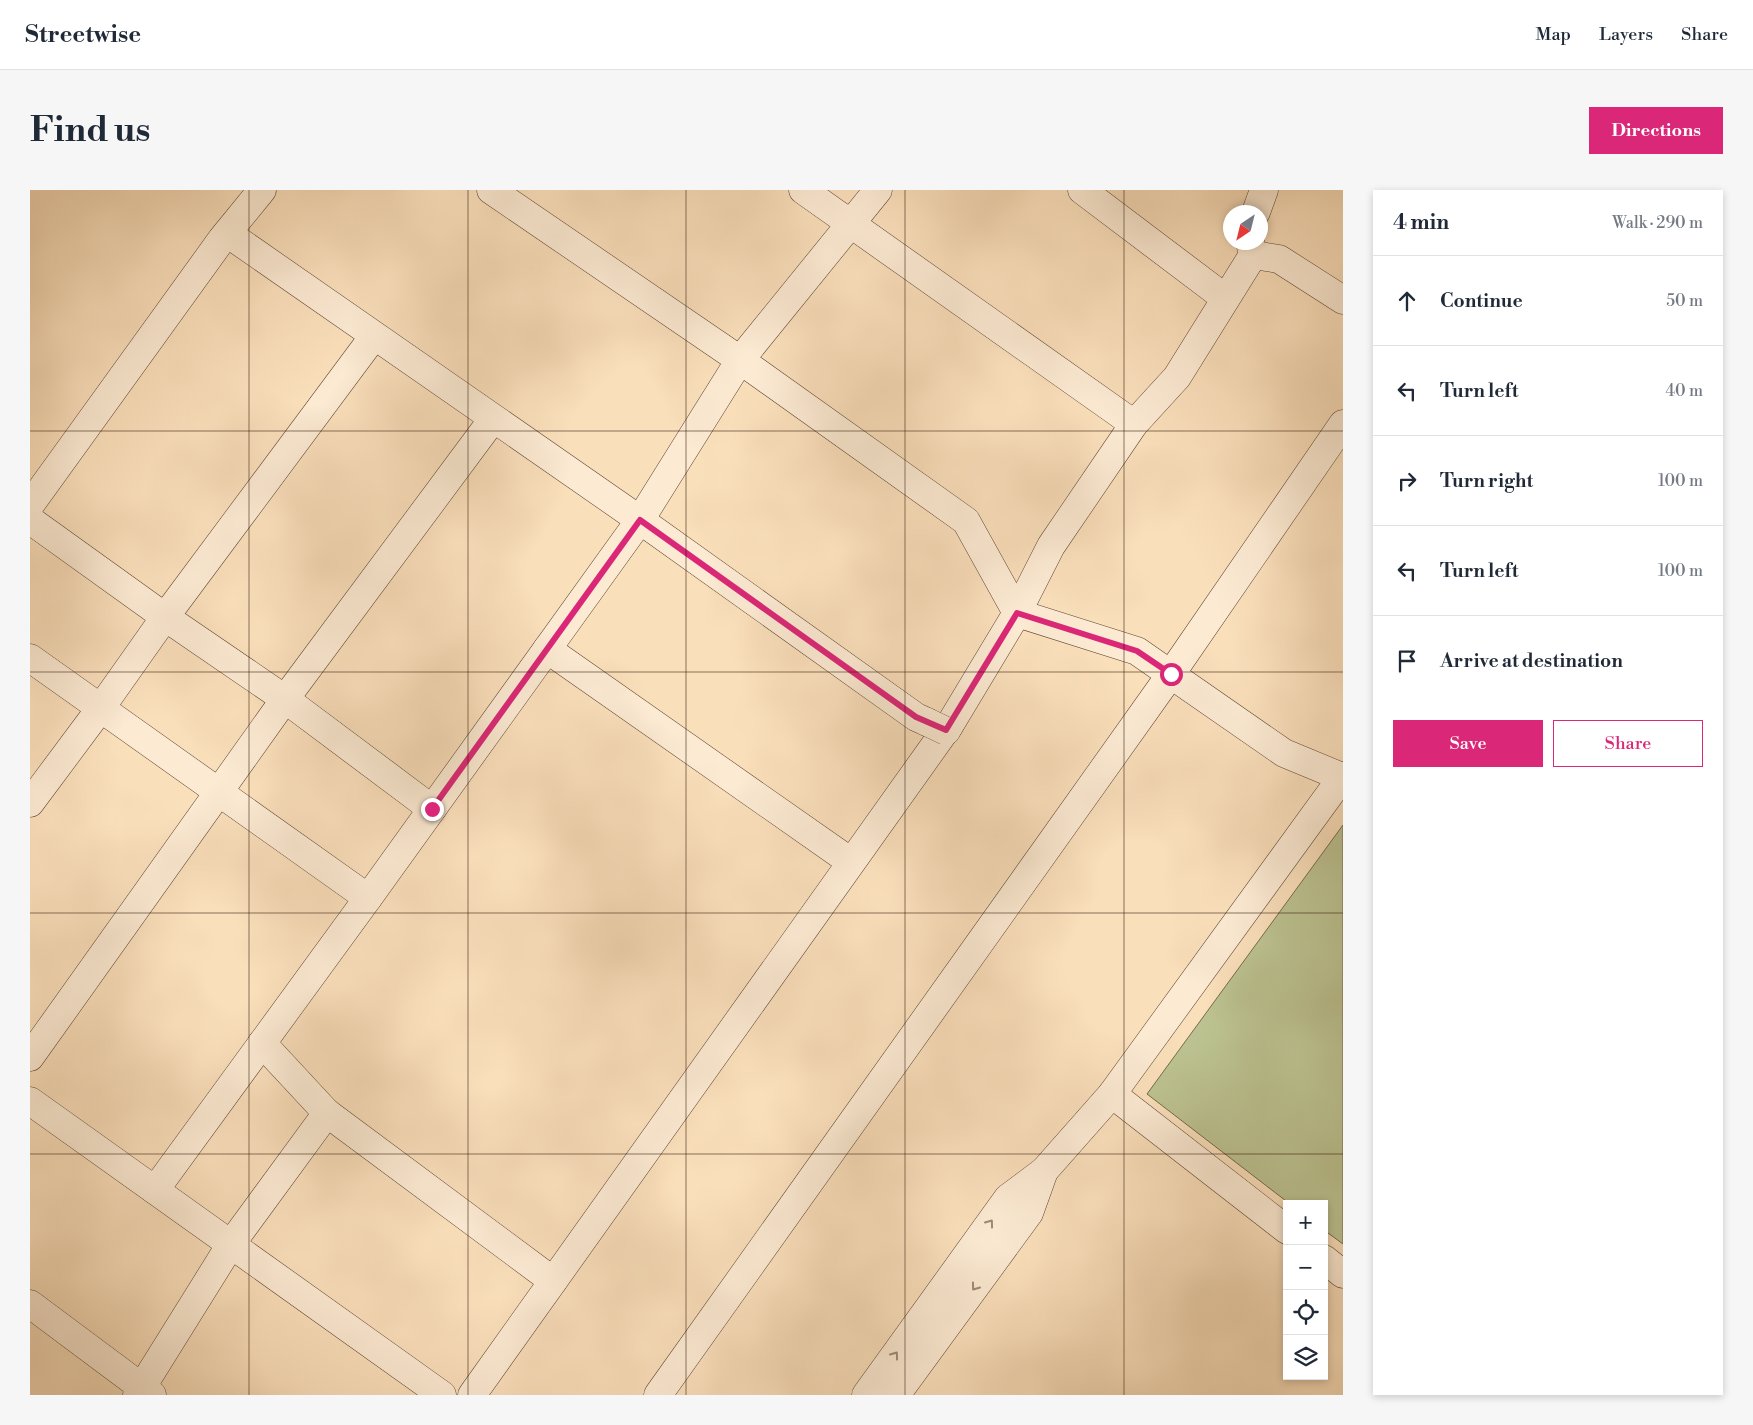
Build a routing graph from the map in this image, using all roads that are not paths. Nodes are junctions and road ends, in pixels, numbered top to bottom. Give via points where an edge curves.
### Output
1 (262, 190) edge
2 (491, 190) edge
3 (803, 190) edge
4 (878, 190) edge
5 (1082, 190) edge
6 (1264, 190) edge
7 (1259, 205) edge
8 (851, 223) junction
9 (227, 233) junction
10 (1251, 250) edge
11 (1255, 250) edge
12 (1225, 298) junction
13 (1343, 300) edge
14 (374, 336) junction
15 (740, 360) junction
16 (493, 419) junction
17 (1134, 424) junction
18 (1343, 424) edge
19 (30, 505) edge
20 (30, 520) edge
21 (640, 520) junction
22 (1017, 613) junction
23 (165, 616) junction
24 (547, 649) junction
25 (30, 658) edge
26 (1171, 674) junction
27 (285, 699) junction
28 (100, 709) junction
29 (941, 726) junction
30 (1343, 777) edge
31 (219, 793) junction
32 (30, 803) edge
33 (432, 809) junction
34 (851, 862) junction
35 (368, 898) junction
36 (262, 1043) junction
37 (30, 1057) edge
38 (1112, 1094) junction
39 (30, 1100) edge
40 (327, 1113) junction
41 (1044, 1171) junction
42 (155, 1190) junction
43 (1283, 1227) edge
44 (232, 1244) junction
45 (1328, 1262) edge
46 (1343, 1274) edge
47 (553, 1281) junction
48 (30, 1304) edge
49 (143, 1393) edge
50 (442, 1395) edge
51 (472, 1395) edge
52 (658, 1395) edge
53 (866, 1395) edge
54 (896, 1395) edge

1 - 9 street
2 - 15 street
3 - 8 street
4 - 8 street
5 - 12 street
6 - 7 street
8 - 15 street
8 - 17 street
9 - 14 street
9 - 19 street
10 - 12 street
11 - 13 street via 1279,259
12 - 17 street via 1177,377
14 - 16 street
14 - 23 street
15 - 21 street
15 - 22 street via 966,521
16 - 21 street
16 - 27 street
17 - 22 street via 1051,546
18 - 26 street
20 - 23 street
21 - 24 street
21 - 29 street via 916,717
22 - 26 street via 1137,651
22 - 29 street
23 - 27 street
23 - 28 street
24 - 33 street
24 - 34 street
25 - 28 street
26 - 30 street via 1284,753
26 - 52 street
27 - 31 street
27 - 33 street
28 - 31 street
28 - 32 street
29 - 34 street
30 - 38 street
31 - 35 street
31 - 37 street
33 - 35 street
34 - 47 street
35 - 36 street
36 - 40 street
36 - 42 street
38 - 41 street
38 - 43 street
39 - 42 street
40 - 44 street
40 - 47 street
53 -> 41 street via 1008,1198
41 -> 54 street via 1028,1213
42 - 44 street
44 - 49 street
44 - 50 street
45 - 46 street
47 - 51 street
48 - 49 street

